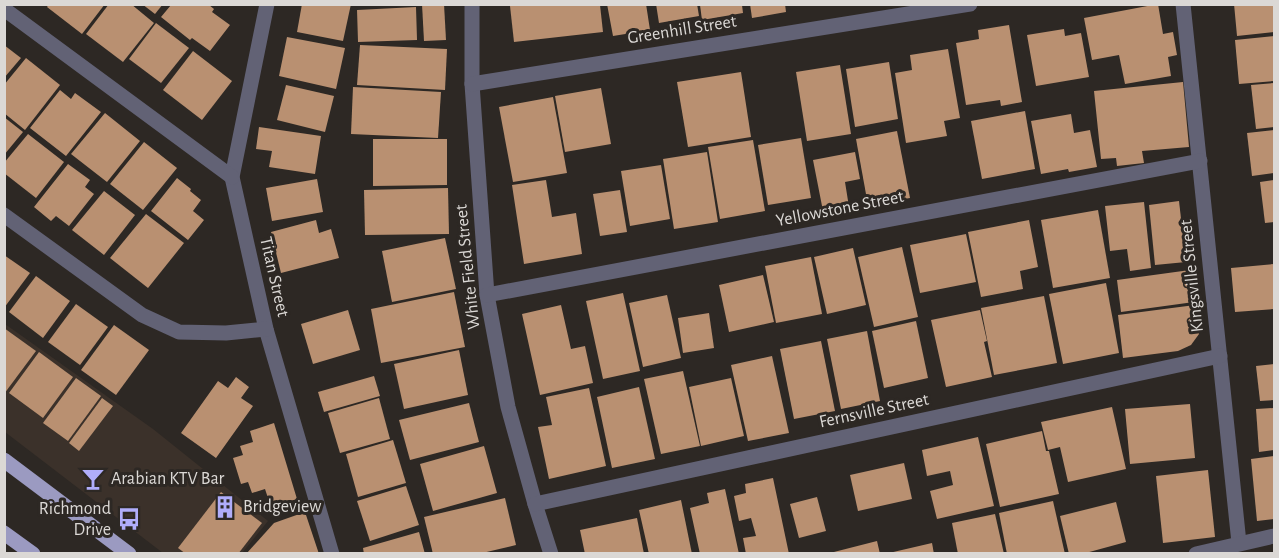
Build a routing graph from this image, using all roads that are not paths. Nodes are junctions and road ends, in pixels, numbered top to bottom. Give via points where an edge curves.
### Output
1 (267, 4) edge
2 (472, 4) edge
3 (970, 4) edge
4 (1183, 4) edge
5 (4, 9) edge
6 (472, 84) junction
7 (1200, 161) junction
8 (232, 177) junction
9 (4, 215) edge
10 (487, 295) junction
11 (266, 329) junction
12 (1220, 356) junction
13 (4, 460) edge
14 (535, 504) junction
15 (4, 533) edge
16 (1275, 536) edge
17 (1239, 543) junction
18 (33, 554) edge
19 (129, 554) edge
20 (332, 554) edge
21 (551, 554) edge
22 (1196, 554) edge

1 - 8 street, Titan Street
2 - 6 street, White Field Street
3 - 6 street, Greenhill Street
4 - 7 street, Kingsville Street
5 - 8 street
6 - 10 street, White Field Street
7 - 10 street, Yellowstone Street
7 - 12 street, Kingsville Street
8 - 11 street, Titan Street
9 - 11 street via 142,315 179,332
10 - 14 street, White Field Street via 508,407
11 - 20 street, Titan Street
12 - 14 street, Fernsville Street
12 - 17 street, Kingsville Street
13 - 19 main road
14 - 21 street, White Field Street
15 - 18 main road
16 - 17 street
17 - 22 street

